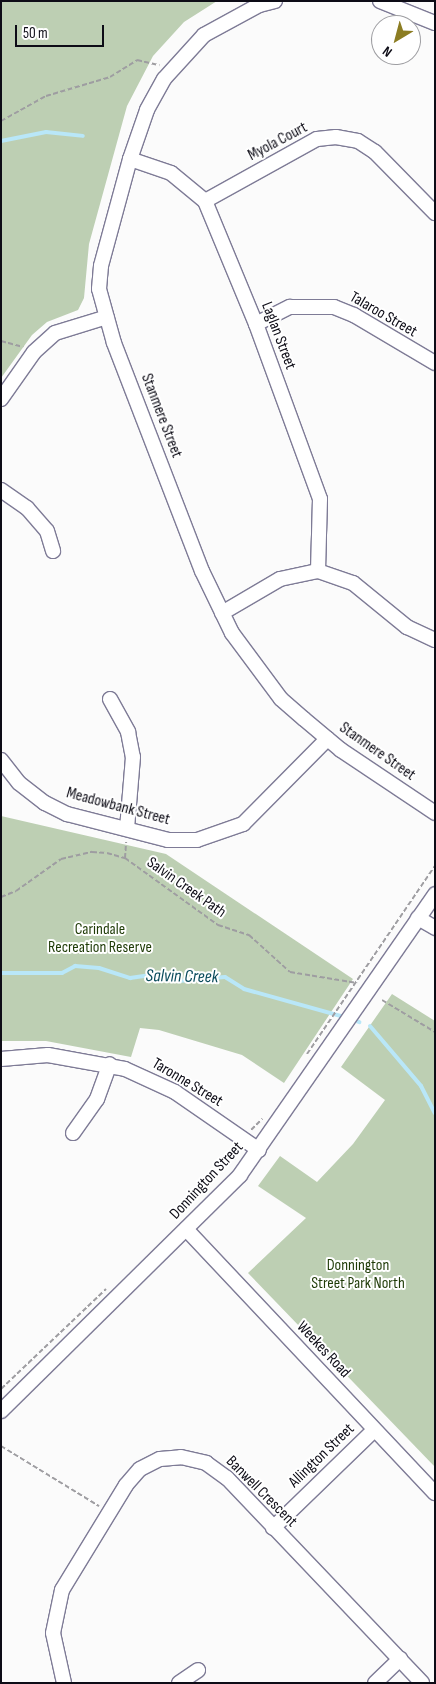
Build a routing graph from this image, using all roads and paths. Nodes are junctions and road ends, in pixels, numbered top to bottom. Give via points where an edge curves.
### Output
1 (275, 1) edge
2 (380, 1) edge
3 (435, 23) edge
4 (169, 71) junction
5 (1, 121) edge
6 (130, 159) junction
7 (1, 176) edge
8 (205, 201) junction
9 (435, 213) edge
10 (1, 284) edge
11 (107, 317) junction
12 (256, 324) junction
13 (1, 341) edge
14 (34, 352) junction
15 (435, 363) edge
16 (1, 399) edge
17 (1, 490) edge
18 (53, 551) dead end
19 (318, 571) junction
20 (222, 613) junction
21 (435, 640) edge
22 (110, 699) dead end
23 (327, 739) junction
24 (1, 760) edge
25 (435, 813) edge
26 (126, 836) junction
27 (124, 858) junction
28 (435, 866) edge
29 (435, 894) edge
30 (1, 897) edge
31 (418, 918) junction
32 (435, 928) edge
33 (355, 982) junction
34 (382, 1000) dead end
35 (435, 1032) edge
36 (306, 1056) dead end
37 (1, 1058) edge
38 (110, 1064) junction
39 (267, 1111) dead end
40 (251, 1130) dead end
41 (73, 1133) dead end
42 (236, 1150) dead end
43 (259, 1150) junction
44 (228, 1168) dead end
45 (186, 1229) junction
46 (111, 1285) dead end
47 (1, 1389) edge
48 (1, 1411) edge
49 (374, 1430) junction
50 (1, 1446) edge
51 (435, 1493) edge
52 (108, 1512) junction
53 (273, 1528) junction
54 (400, 1659) junction
55 (198, 1670) dead end
56 (64, 1683) edge
57 (179, 1683) edge
58 (375, 1683) edge
59 (422, 1683) edge

1 - 4 street, Stanmere Street via 258,4 204,35
2 - 3 street
4 - 5 path via 153,62 137,60 110,77 46,96
4 - 6 street, Stanmere Street via 147,110
6 - 8 street, Laglan Street via 171,173
6 - 11 street, Stanmere Street via 101,266 99,289
7 - 10 path
8 - 9 street, Myola Court via 317,139 336,137 358,141 375,152
8 - 12 street, Laglan Street
11 - 14 street via 55,333
11 - 20 street, Stanmere Street via 114,343
12 - 15 street, Talaroo Street via 290,308 334,307 354,315
12 - 19 street, Laglan Street via 320,498
13 - 14 path
14 - 16 street
17 - 18 street via 27,508 47,530
19 - 20 street via 280,578
19 - 21 street via 353,583 407,627
20 - 23 street, Stanmere Street via 258,671 281,698
22 - 26 street via 128,732 134,757
23 - 25 street, Stanmere Street
23 - 26 street, Meadowbank Street via 243,824 197,840
24 - 26 street, Meadowbank Street via 19,783 45,803
26 - 27 path
27 - 30 path, Salvin Creek Path via 107,853 78,854 61,859 16,891
27 - 33 path, Salvin Creek Path via 203,916 233,932 249,935 290,972
28 - 33 path
29 - 31 street, Donnington Street
31 - 32 street
31 - 43 street, Donnington Street
33 - 36 path
34 - 35 path
37 - 38 street, Taronne Street via 48,1055
38 - 41 street via 97,1099
38 - 43 street, Taronne Street via 176,1092
39 - 40 path
42 - 44 path
43 - 45 street, Donnington Street
45 - 48 street, Donnington Street
45 - 49 street, Weekes Road
46 - 47 path
49 - 51 street, Weekes Road
49 - 53 street, Allington Street
50 - 52 path
52 - 53 street, Banwell Crescent via 140,1469 160,1459 181,1457 206,1463 227,1478
52 - 56 street, Banwell Crescent via 62,1590 56,1610 55,1652
53 - 54 street, Banwell Crescent
54 - 58 street
54 - 59 street, Banwell Crescent
55 - 57 street

